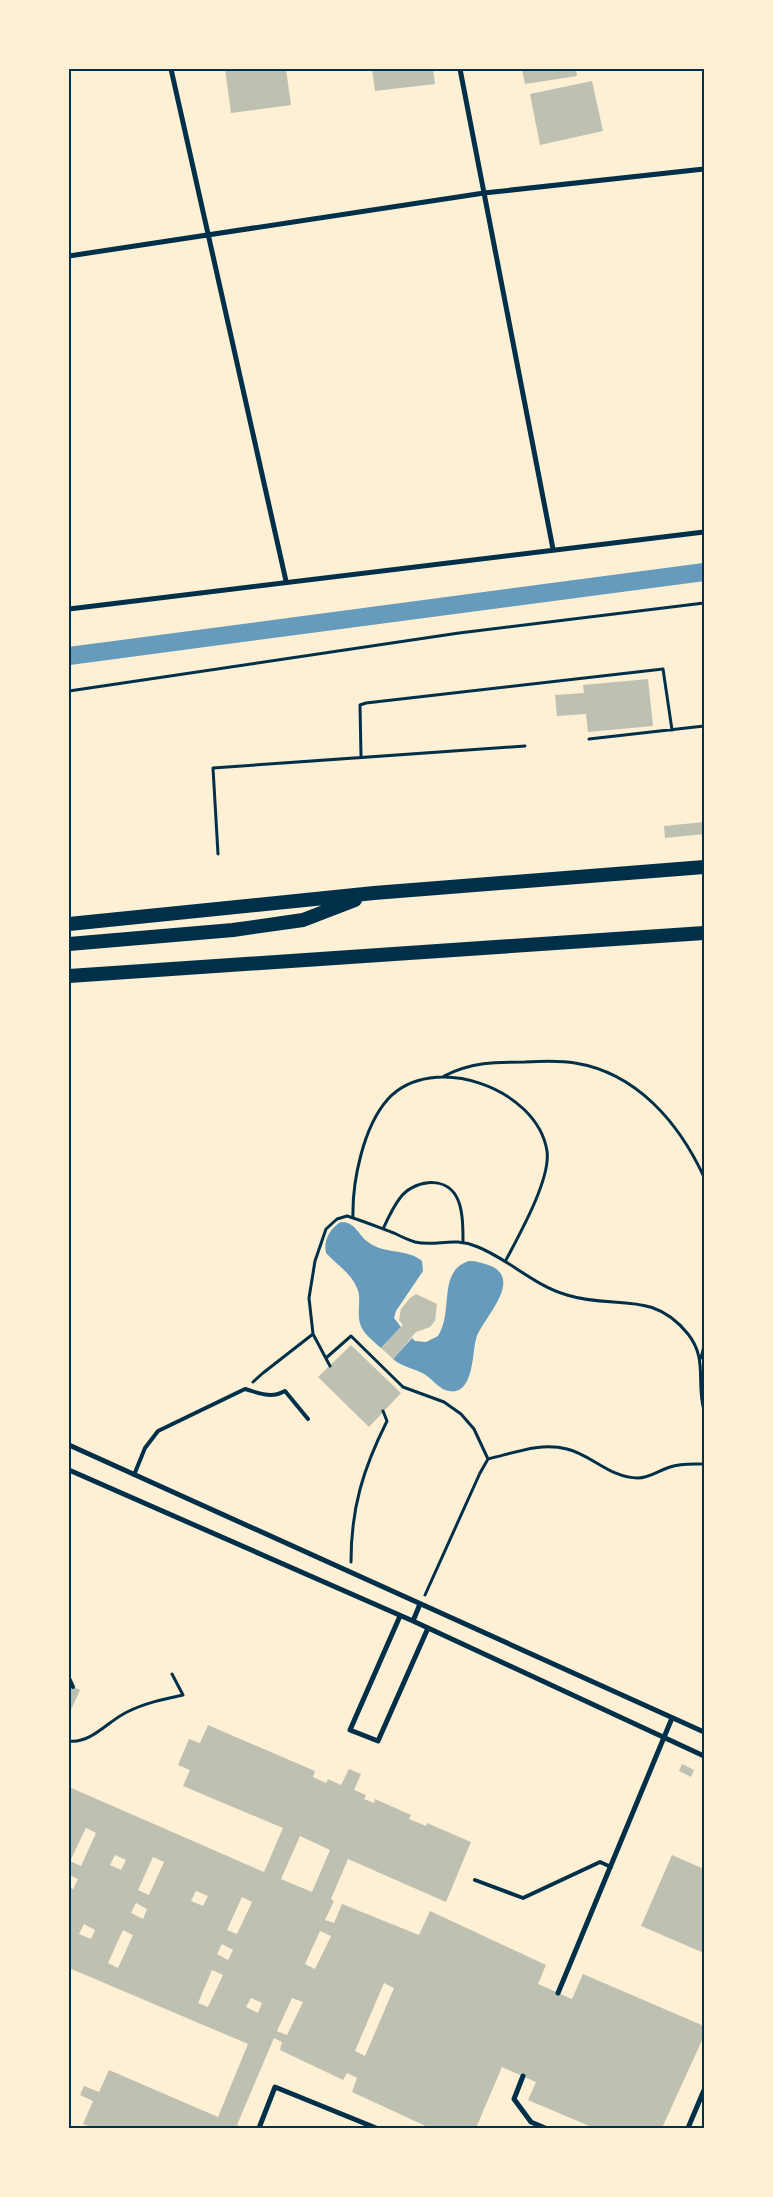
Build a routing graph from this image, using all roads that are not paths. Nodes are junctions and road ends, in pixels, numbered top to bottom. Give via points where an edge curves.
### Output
1 (171, 69) edge
2 (460, 69) edge
3 (704, 169) edge
4 (484, 193) junction
5 (208, 236) junction
6 (69, 256) edge
7 (704, 532) edge
8 (553, 549) junction
9 (286, 582) junction
10 (69, 609) edge
11 (704, 867) edge
12 (374, 893) junction
13 (69, 924) edge
14 (704, 933) edge
15 (69, 944) edge
16 (69, 976) edge
17 (308, 1419) dead end
18 (69, 1445) edge
19 (69, 1470) edge
20 (134, 1475) junction
21 (420, 1604) junction
22 (400, 1616) junction
23 (413, 1622) junction
24 (428, 1628) junction
25 (69, 1678) edge
26 (73, 1687) dead end
27 (672, 1718) junction
28 (704, 1732) edge
29 (664, 1737) junction
30 (704, 1756) edge
31 (611, 1866) junction
32 (475, 1880) dead end
33 (558, 1993) dead end
34 (523, 2076) dead end
35 (704, 2090) edge
36 (259, 2128) edge
37 (376, 2128) edge
38 (544, 2128) edge
39 (688, 2128) edge

1 - 5 street
2 - 4 street
3 - 4 street
4 - 5 street
4 - 8 street
5 - 6 street
5 - 9 street
7 - 8 street
8 - 9 street
9 - 10 street
11 - 12 highway
12 - 13 highway
12 - 15 highway via 303,920 233,930
14 - 16 highway
17 - 20 lane via 285,1391 276,1396 245,1389 158,1431 145,1448
18 - 20 street
19 - 22 street
20 - 21 street
21 - 23 street
21 - 27 street
22 - 23 street
22 - 24 street via 350,1730 378,1741
23 - 24 street
24 - 29 street
25 - 26 lane
27 - 28 street
27 - 29 street
29 - 30 street
29 - 31 street
31 - 32 lane via 600,1862 523,1898
31 - 33 street
34 - 38 street via 514,2099 532,2122
35 - 39 street
36 - 37 street via 275,2087

